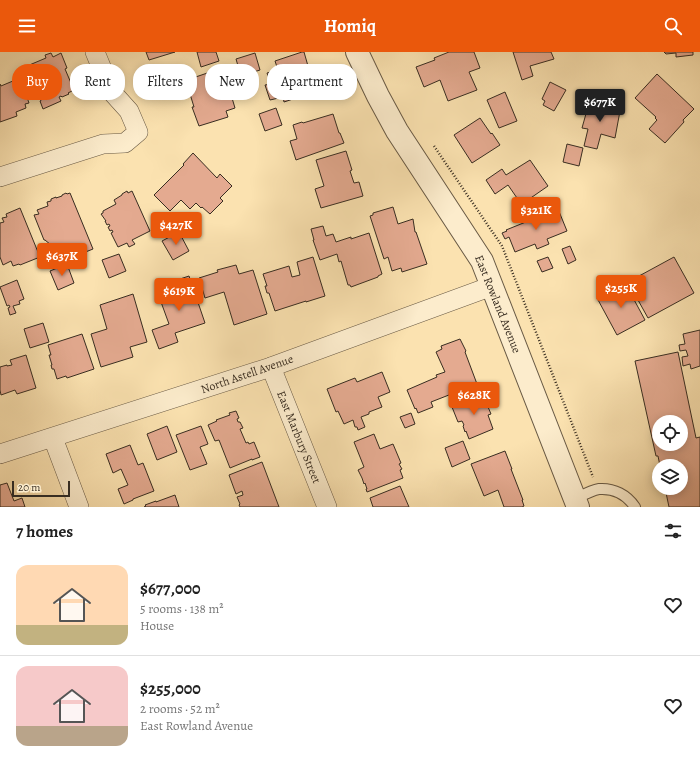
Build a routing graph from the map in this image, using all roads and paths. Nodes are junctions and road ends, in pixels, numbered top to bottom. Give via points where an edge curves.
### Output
1 (95, 52) edge
2 (357, 52) edge
3 (0, 177) edge
4 (492, 286) junction
5 (272, 366) junction
6 (53, 438) junction
7 (0, 454) edge
8 (576, 503) edge
9 (79, 507) edge
10 (327, 507) edge
11 (635, 507) edge

1 - 3 street via 111,91 129,111 138,132 125,143 103,144
2 - 4 street, East Rowland Avenue via 397,131 478,254
4 - 5 street, North Astell Avenue
4 - 8 street, East Rowland Avenue
5 - 6 street, North Astell Avenue
5 - 10 street, East Marbury Street
6 - 7 street, North Astell Avenue
6 - 9 street
8 - 11 lane via 598,489 620,493

